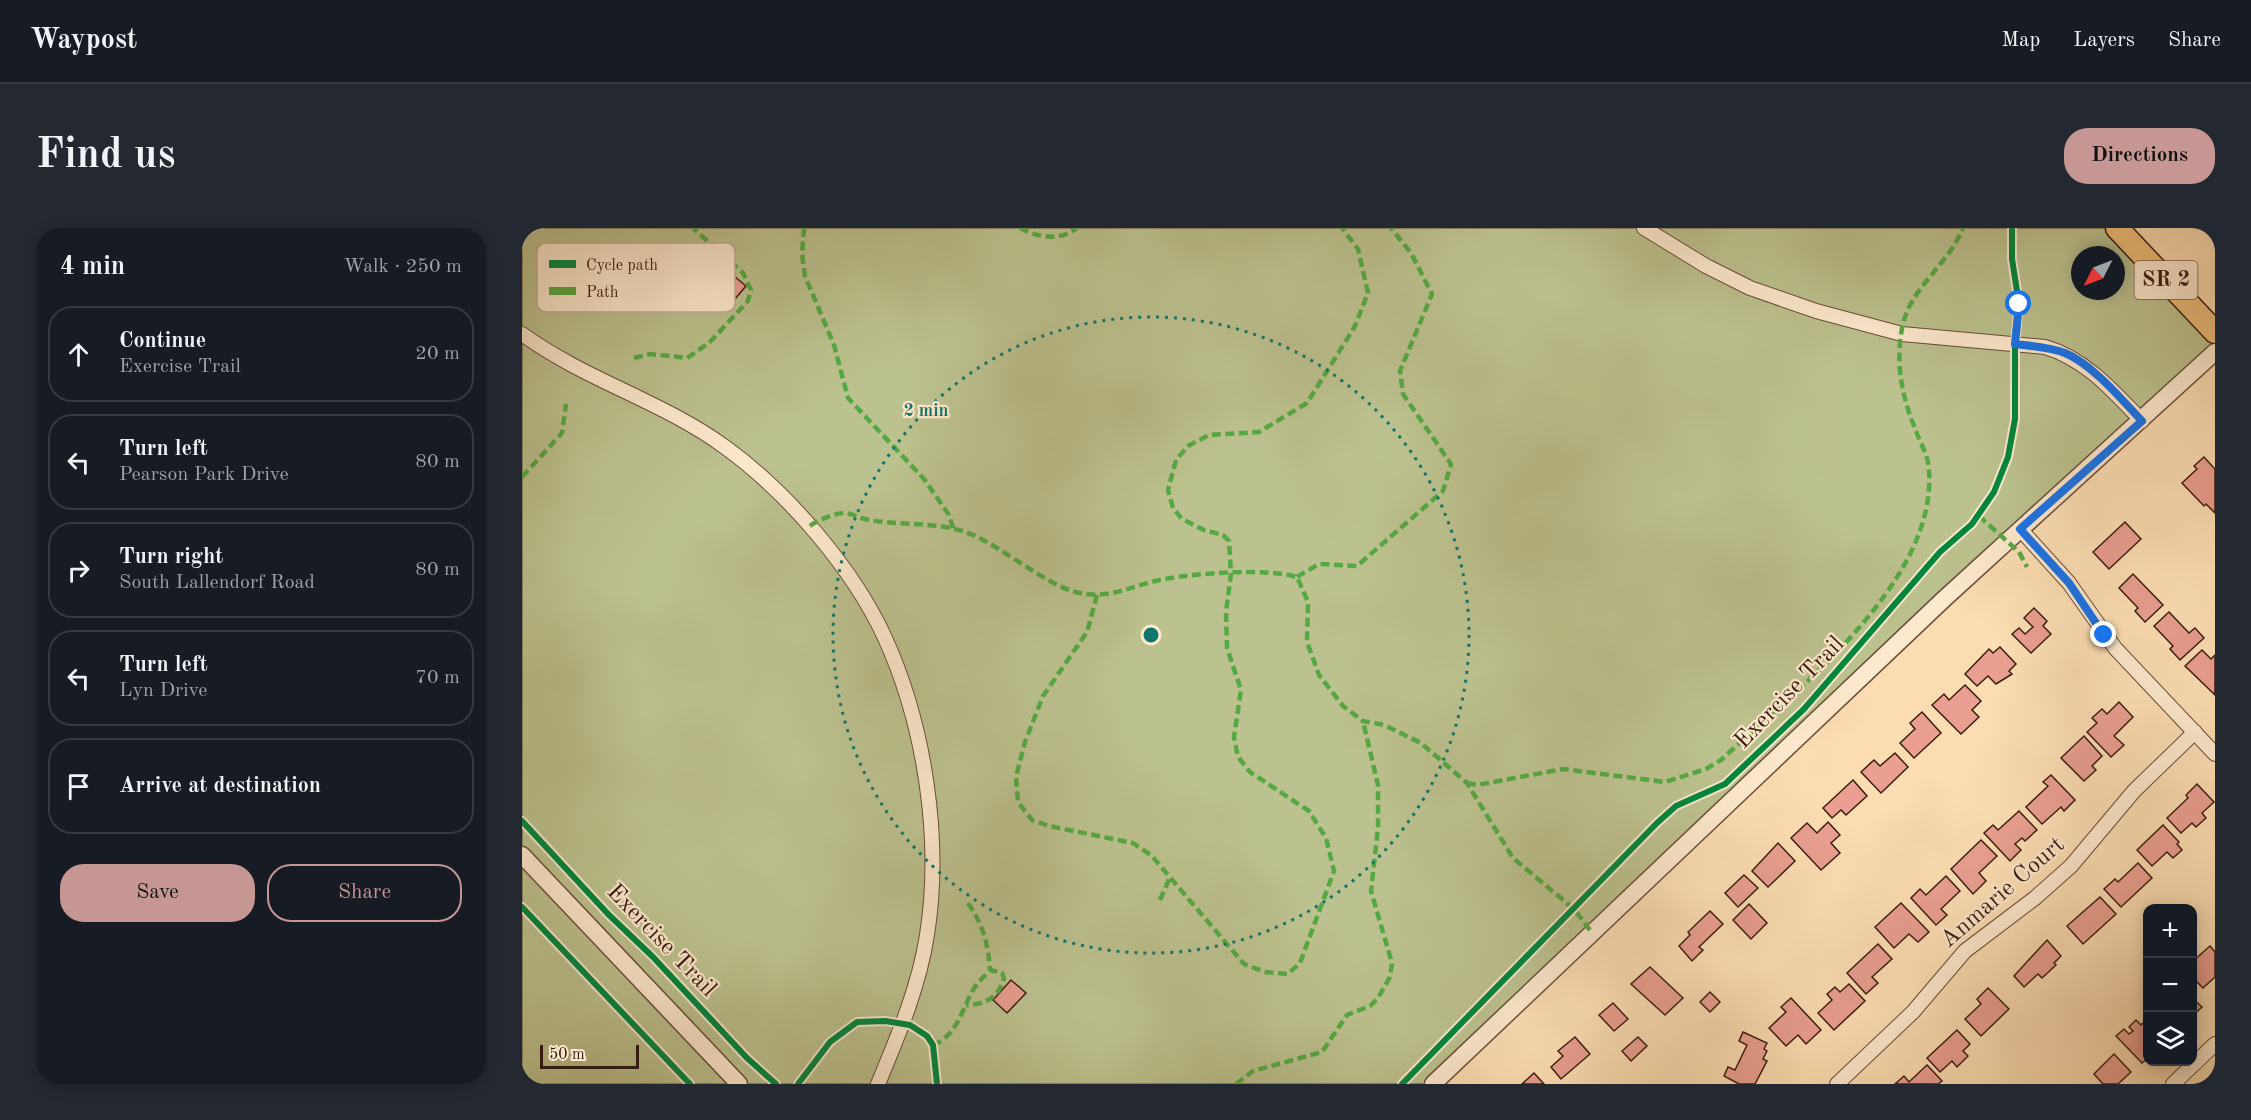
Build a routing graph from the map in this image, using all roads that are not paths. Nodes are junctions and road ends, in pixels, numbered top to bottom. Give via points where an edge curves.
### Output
1 (1644, 228) edge
2 (2117, 228) edge
3 (2215, 332) edge
4 (522, 334) edge
5 (2215, 352) edge
6 (2142, 421) junction
7 (2020, 529) junction
8 (2194, 732) junction
9 (2215, 754) edge
10 (522, 855) edge
11 (2215, 1044) edge
12 (739, 1084) edge
13 (878, 1084) edge
14 (1433, 1084) edge
15 (1837, 1084) edge
16 (2173, 1084) edge

1 - 6 street via 1706,267 1750,288 1816,311 1902,334 2045,347 2067,354
2 - 3 highway, SR 2
4 - 13 street via 559,358 694,426 755,471 819,536 885,639 919,745 929,795 933,860 927,935 908,1010
5 - 6 street
6 - 7 street
7 - 8 street via 2069,583 2115,648
7 - 14 street
8 - 9 street
8 - 15 street, Anmarie Court via 2134,791 2071,866 2040,895 1965,951 1913,1012
10 - 12 street
11 - 16 street

